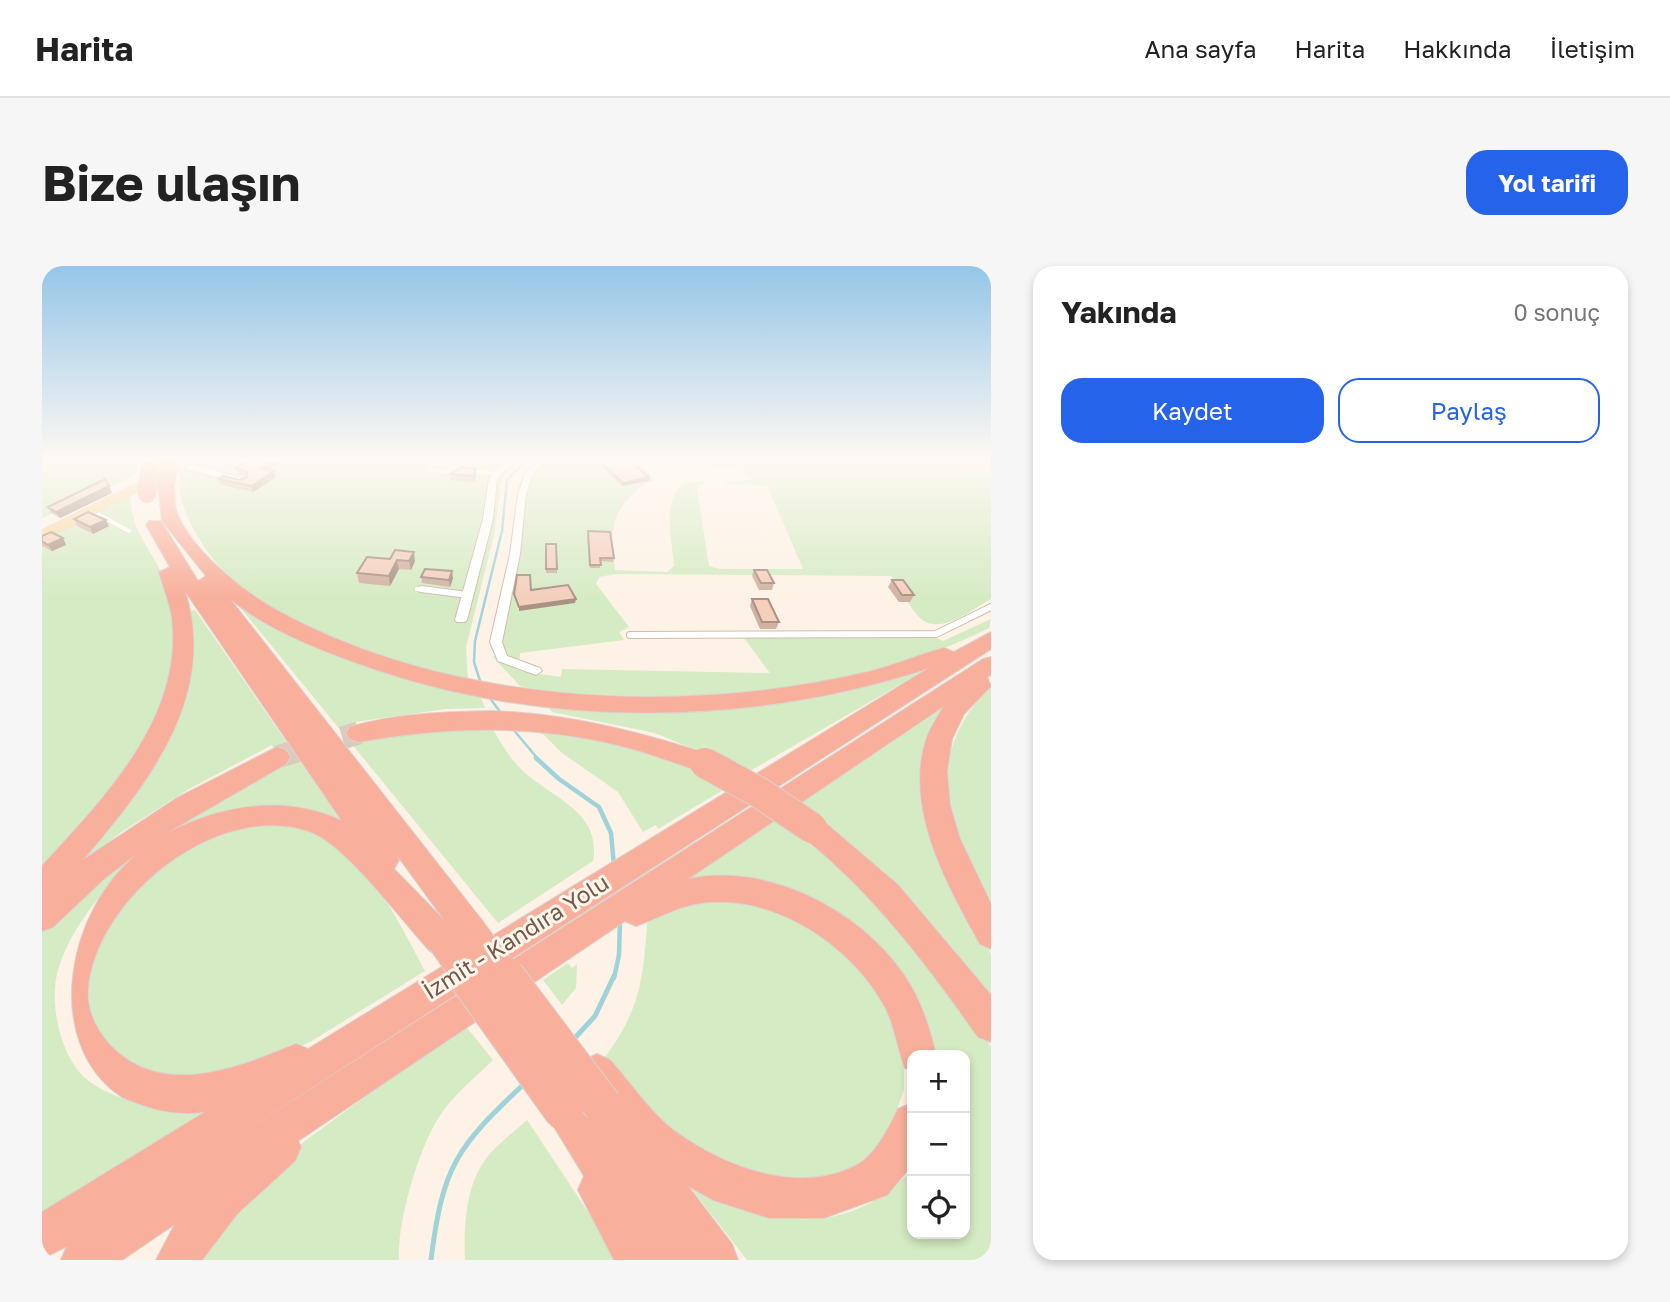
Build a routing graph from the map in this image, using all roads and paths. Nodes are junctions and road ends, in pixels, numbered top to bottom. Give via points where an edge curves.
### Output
1 (99, 507) edge
2 (149, 507) edge
3 (158, 507) edge
4 (488, 507) edge
5 (520, 507) edge
6 (92, 511) junction
7 (151, 526) junction
8 (42, 536) edge
9 (417, 589) dead end
10 (468, 596) junction
11 (991, 607) edge
12 (461, 620) dead end
13 (630, 635) dead end
14 (991, 637) edge
15 (991, 664) edge
16 (536, 671) dead end
17 (991, 676) edge
18 (359, 733) tunnel mouth
19 (277, 757) tunnel mouth
20 (42, 887) edge
21 (655, 891) junction
22 (42, 917) edge
23 (454, 932) junction
24 (991, 934) edge
25 (522, 989) junction
26 (991, 1024) edge
27 (386, 1040) junction
28 (917, 1050) edge
29 (609, 1100) junction
30 (564, 1112) junction
31 (907, 1134) edge
32 (42, 1237) edge
33 (83, 1260) edge
34 (178, 1260) edge
35 (638, 1260) edge
36 (667, 1260) edge
37 (716, 1260) edge

1 - 6 main road
2 - 7 highway, bridge
3 - 7 highway, bridge
4 - 10 street
5 - 16 street via 496,642 502,658
6 - 7 lane via 115,521
6 - 8 main road
7 - 14 highway via 246,602 280,623 350,654 440,680 541,698 667,704 780,698 878,678
7 - 20 highway via 181,601 183,674 164,727 137,769
7 - 23 highway via 211,618
9 - 10 lane
10 - 12 street
11 - 13 lane via 936,634
14 - 27 highway, İzmit - Kandıra Yolu via 578,898
15 - 21 highway
17 - 24 highway via 974,689 946,725 934,766 937,815 948,852
18 - 26 highway, bridge via 462,718 567,724 641,739 705,763 760,793 859,866 907,916
19 - 22 highway via 195,799 147,830 101,863
21 - 25 highway, İzmit - Kandıra Yolu via 565,949
21 - 28 highway via 745,888 817,917 857,947 886,978 907,1014
23 - 25 highway, bridge
23 - 27 highway via 336,831 283,816 250,817 210,826 176,842 120,886 99,914 80,954 70,999 85,1045 101,1065 160,1093 217,1091
23 - 30 highway, bridge
25 - 27 highway, İzmit - Kandıra Yolu
25 - 29 highway, bridge
27 - 32 highway, İzmit - Kandıra Yolu
27 - 33 highway, İzmit - Kandıra Yolu
27 - 34 highway via 205,1217
29 - 31 highway via 659,1144 713,1179 769,1197 824,1197 872,1180 900,1149
29 - 37 highway
30 - 35 highway via 590,1175
30 - 36 highway

